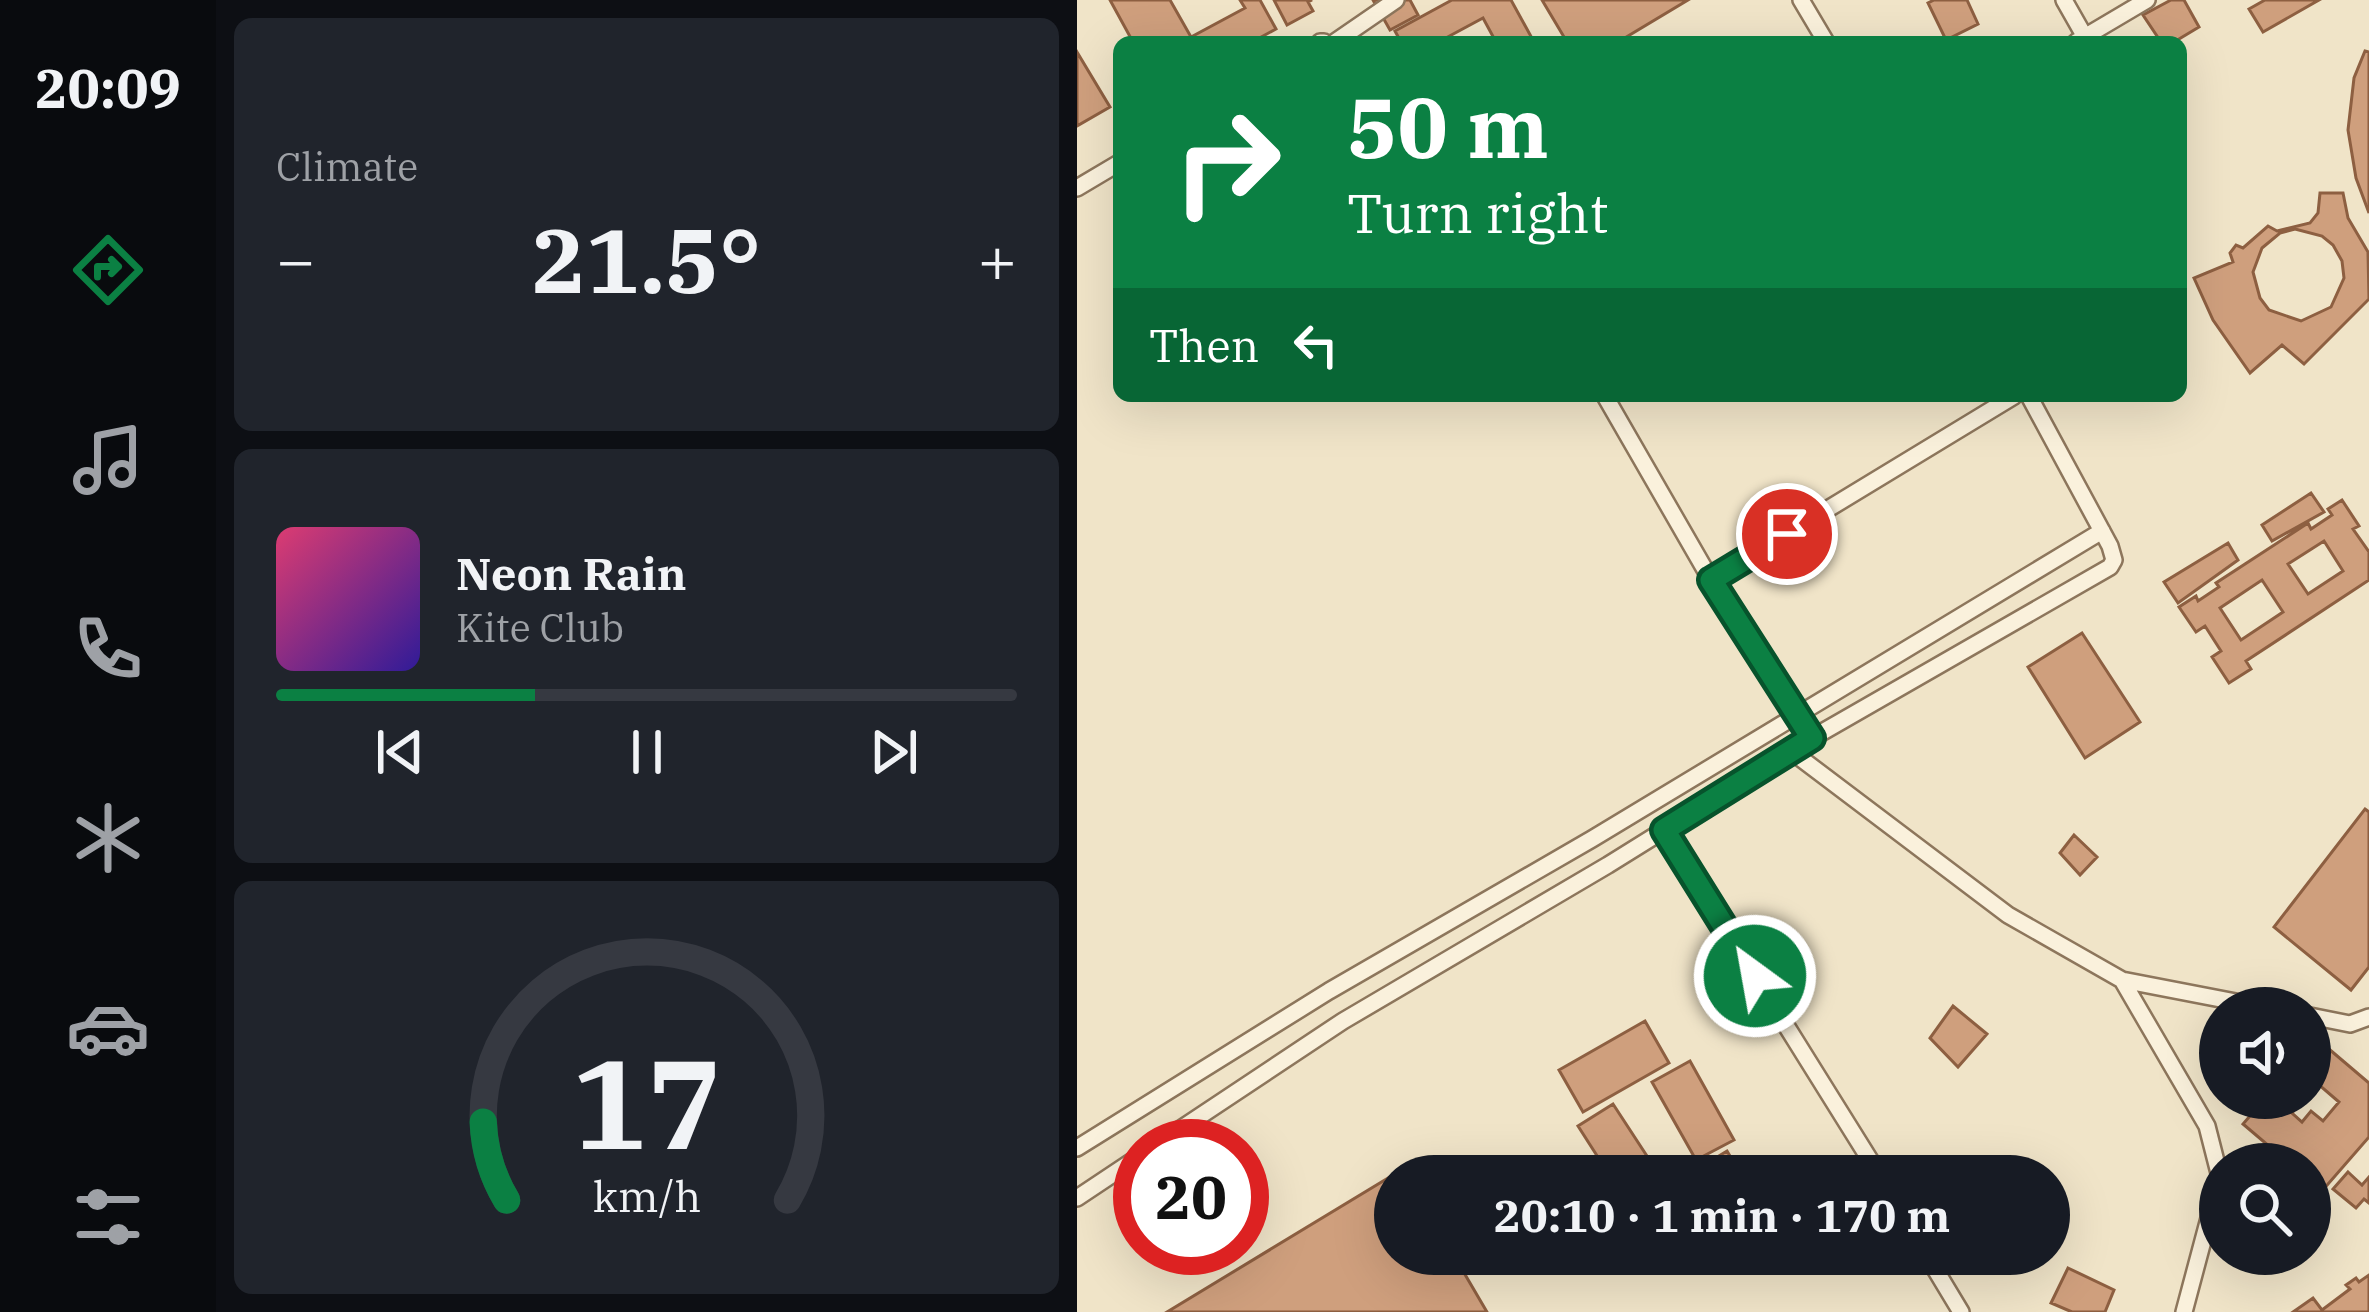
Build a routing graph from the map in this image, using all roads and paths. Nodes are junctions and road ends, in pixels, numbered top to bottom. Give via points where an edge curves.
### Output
1 (1396, 0) edge
2 (1801, 0) edge
3 (2065, 0) edge
4 (2147, 0) edge
5 (1344, 36) edge
6 (1822, 36) edge
7 (2080, 36) edge
8 (2086, 36) edge
9 (1113, 167) edge
10 (1077, 188) edge
11 (1608, 402) edge
12 (2004, 402) edge
13 (2032, 402) edge
14 (2102, 532) junction
15 (1711, 580) junction
16 (1797, 712) junction
17 (1812, 738) junction
18 (1791, 751) junction
19 (1664, 830) junction
20 (2122, 980) junction
21 (2199, 995) edge
22 (2369, 1017) edge
23 (2331, 1020) edge
24 (1196, 1119) edge
25 (1077, 1148) edge
26 (1866, 1155) edge
27 (1113, 1174) edge
28 (1077, 1198) edge
29 (1939, 1275) edge
30 (1961, 1312) edge
31 (2184, 1312) edge

1 - 5 lane
2 - 6 lane
3 - 7 lane
4 - 8 lane
9 - 10 lane
11 - 15 lane
12 - 15 lane
13 - 14 lane
14 - 16 lane
14 - 17 lane via 2110,567
15 - 16 lane
16 - 17 lane
16 - 25 lane
17 - 18 lane
18 - 19 lane
18 - 20 lane via 2009,915
19 - 24 lane via 1343,1021
19 - 26 lane
20 - 21 lane
20 - 31 lane via 2207,1126 2220,1177
22 - 23 lane
27 - 28 lane
29 - 30 lane

